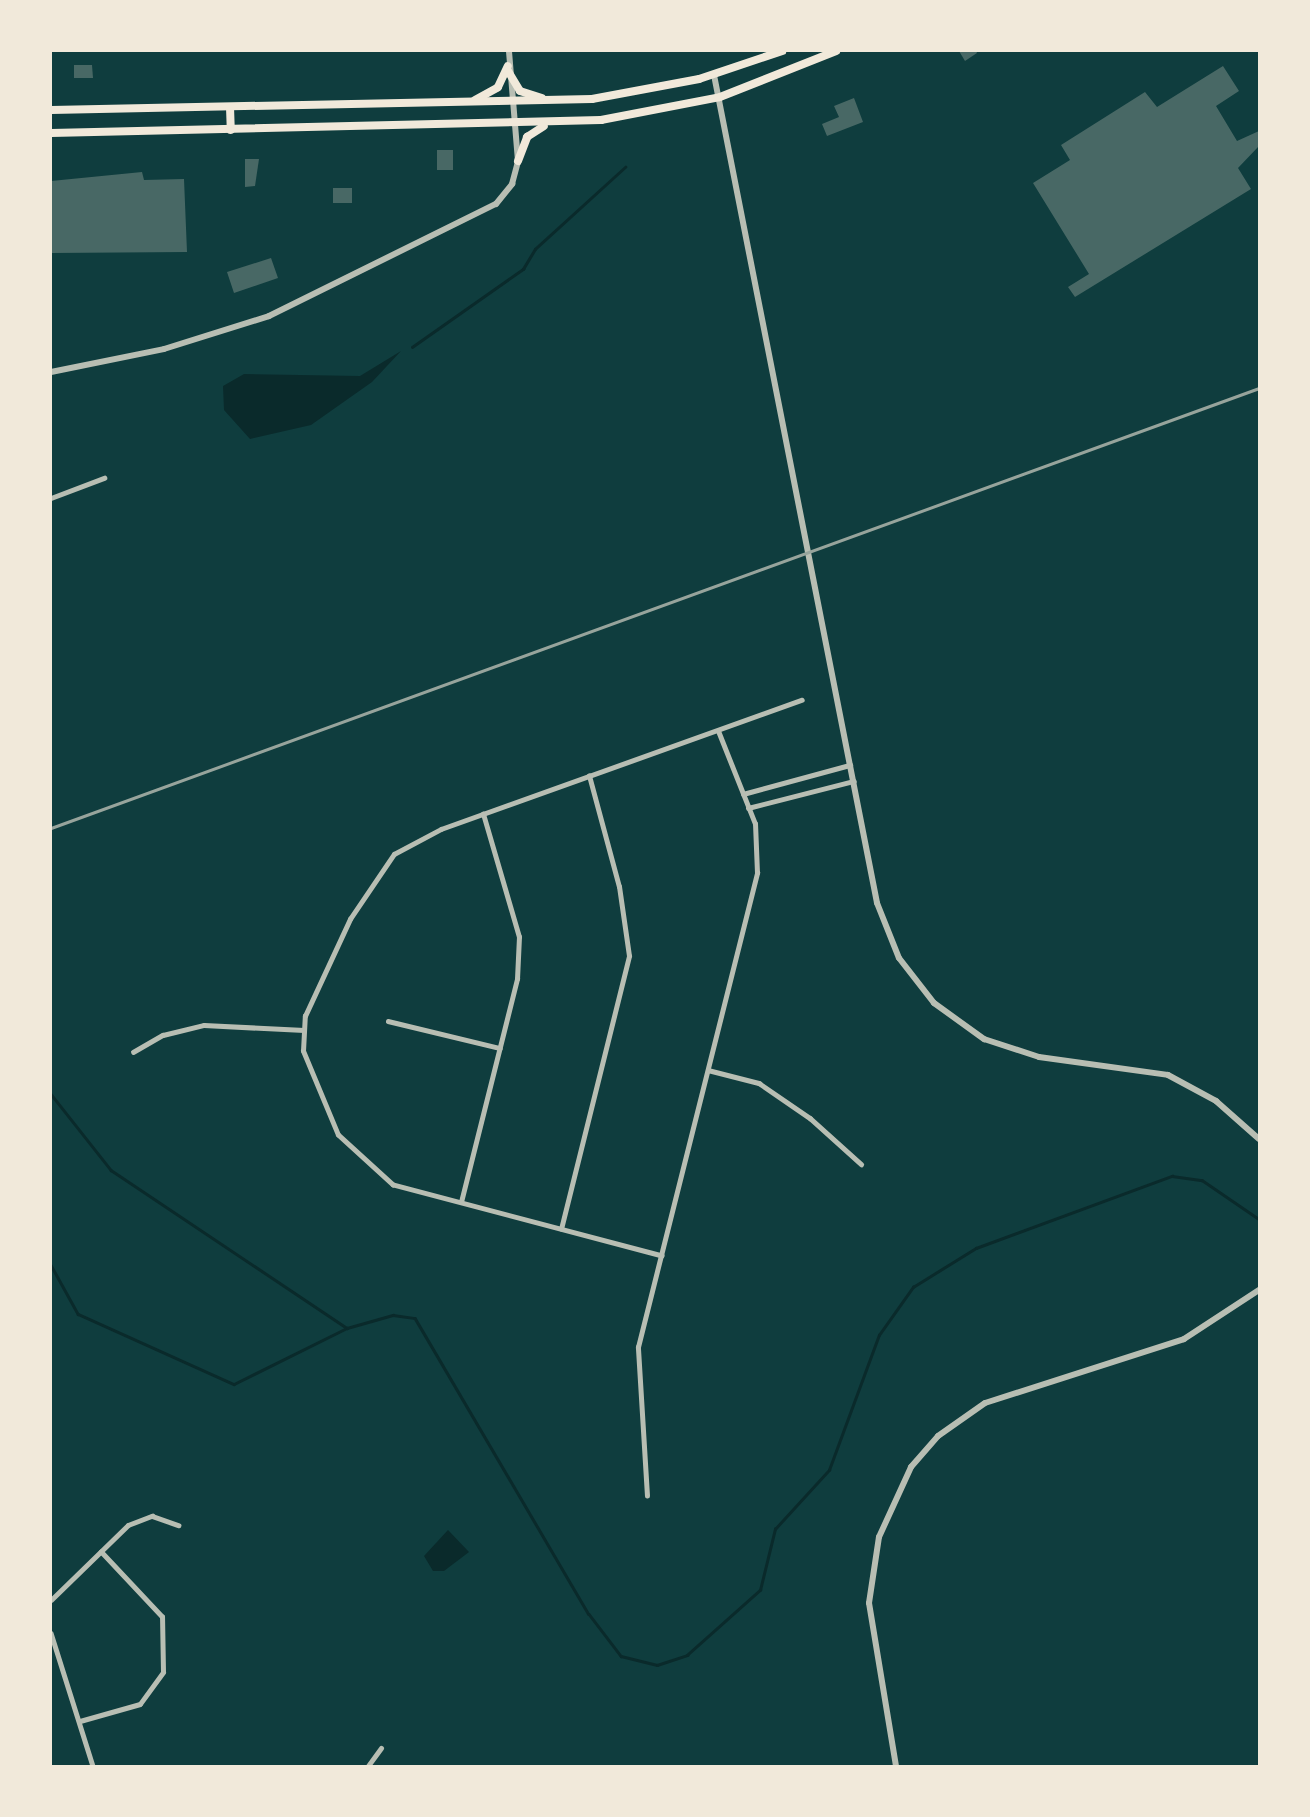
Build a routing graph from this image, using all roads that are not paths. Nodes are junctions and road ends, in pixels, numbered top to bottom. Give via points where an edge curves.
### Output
1 (509, 51) edge
2 (782, 51) edge
3 (836, 51) edge
4 (508, 69) junction
5 (714, 75) junction
6 (720, 97) junction
7 (555, 101) junction
8 (510, 102) junction
9 (463, 103) junction
10 (230, 107) junction
11 (51, 110) edge
12 (559, 123) junction
13 (516, 125) junction
14 (231, 130) junction
15 (51, 133) edge
16 (518, 161) junction
17 (51, 372) edge
18 (104, 478) dead end
19 (51, 498) edge
20 (802, 700) dead end
21 (718, 730) junction
22 (851, 765) junction
23 (589, 776) junction
24 (854, 781) junction
25 (743, 794) junction
26 (748, 808) junction
27 (483, 814) junction
28 (388, 1021) dead end
29 (304, 1030) junction
30 (500, 1048) junction
31 (133, 1052) dead end
32 (708, 1070) junction
33 (1259, 1139) edge
34 (861, 1164) dead end
35 (461, 1202) junction
36 (561, 1229) junction
37 (662, 1256) junction
38 (1259, 1290) edge
39 (647, 1496) dead end
40 (178, 1525) dead end
41 (101, 1552) junction
42 (51, 1600) edge
43 (51, 1633) edge
44 (80, 1721) junction
45 (381, 1748) dead end
46 (93, 1766) edge
47 (368, 1766) edge
48 (896, 1766) edge

1 - 4 street
2 - 5 main road
3 - 6 main road
4 - 7 main road via 523,93
4 - 8 street
4 - 9 main road via 493,92
5 - 6 street
5 - 7 main road
6 - 12 main road
6 - 22 street
7 - 8 main road
8 - 9 main road
8 - 13 street
9 - 10 main road
10 - 11 main road
10 - 14 main road
12 - 13 main road
12 - 16 main road via 530,134
13 - 14 main road
13 - 16 street
14 - 15 main road
16 - 17 street via 512,184 496,204 299,304 164,349
18 - 19 street
20 - 21 street
21 - 23 street
21 - 25 street
22 - 24 street
22 - 25 street
23 - 27 street
23 - 36 street via 629,956
24 - 26 street
24 - 33 street via 883,922 909,974 946,1013 1024,1054 1168,1075 1216,1101
25 - 26 street
26 - 32 street via 757,873
27 - 29 street via 394,854 350,919
27 - 30 street via 519,937 517,979
28 - 30 street
29 - 31 street via 204,1025 163,1035
29 - 35 street via 303,1051 338,1135 393,1185
30 - 35 street
32 - 34 street via 759,1083
32 - 37 street
35 - 36 street
36 - 37 street
37 - 39 street via 638,1347
38 - 48 street via 1184,1339 985,1403 938,1436 911,1467 885,1518 870,1592 873,1645
40 - 41 street via 165,1517 139,1520
41 - 42 street
41 - 44 street via 162,1616 163,1672 140,1704
43 - 44 street
44 - 46 street
45 - 47 street

